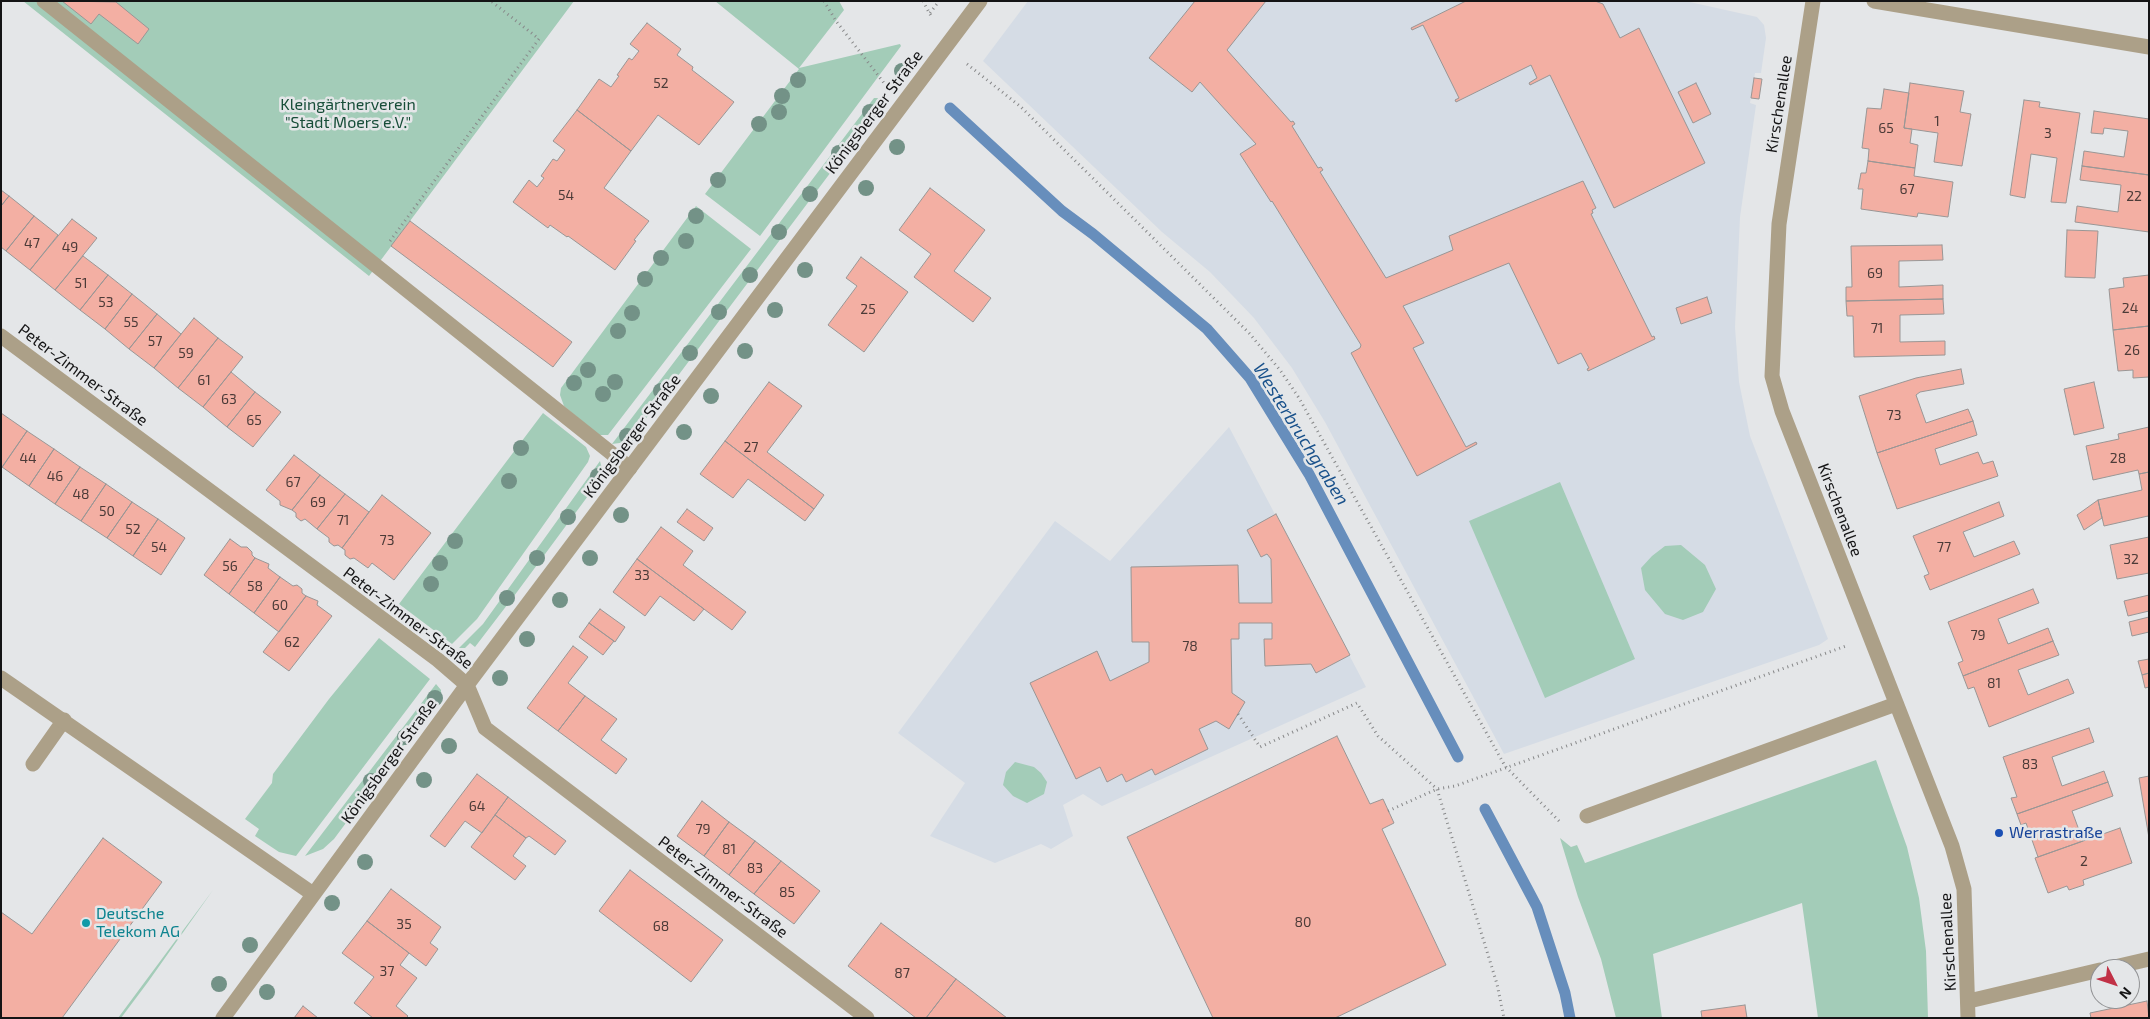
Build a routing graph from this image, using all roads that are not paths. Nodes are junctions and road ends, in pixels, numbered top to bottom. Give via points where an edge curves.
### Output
1 (44, 1) edge
2 (980, 1) edge
3 (1813, 1) edge
4 (1874, 1) edge
5 (2149, 47) edge
6 (1, 336) edge
7 (630, 468) junction
8 (1, 678) edge
9 (467, 685) junction
10 (1896, 704) junction
11 (64, 720) junction
12 (33, 764) dead end
13 (1587, 816) road end
14 (313, 894) junction
15 (2090, 972) edge
16 (1969, 1001) junction
17 (223, 1018) edge
18 (867, 1018) edge
19 (1968, 1018) edge

1 - 7 street
2 - 7 street, Königsberger Straße
3 - 10 street, Kirschenallee via 1778,224 1772,376 1782,411
4 - 5 street
6 - 9 street, Peter-Zimmer-Straße via 438,660
7 - 9 street, Königsberger Straße
8 - 11 street
9 - 14 street, Königsberger Straße
9 - 18 street, Peter-Zimmer-Straße via 485,728
10 - 13 street
10 - 16 street, Kirschenallee via 1952,846 1964,889
11 - 12 street
11 - 14 street
14 - 17 street, Königsberger Straße
15 - 16 street
16 - 19 street, Kirschenallee

